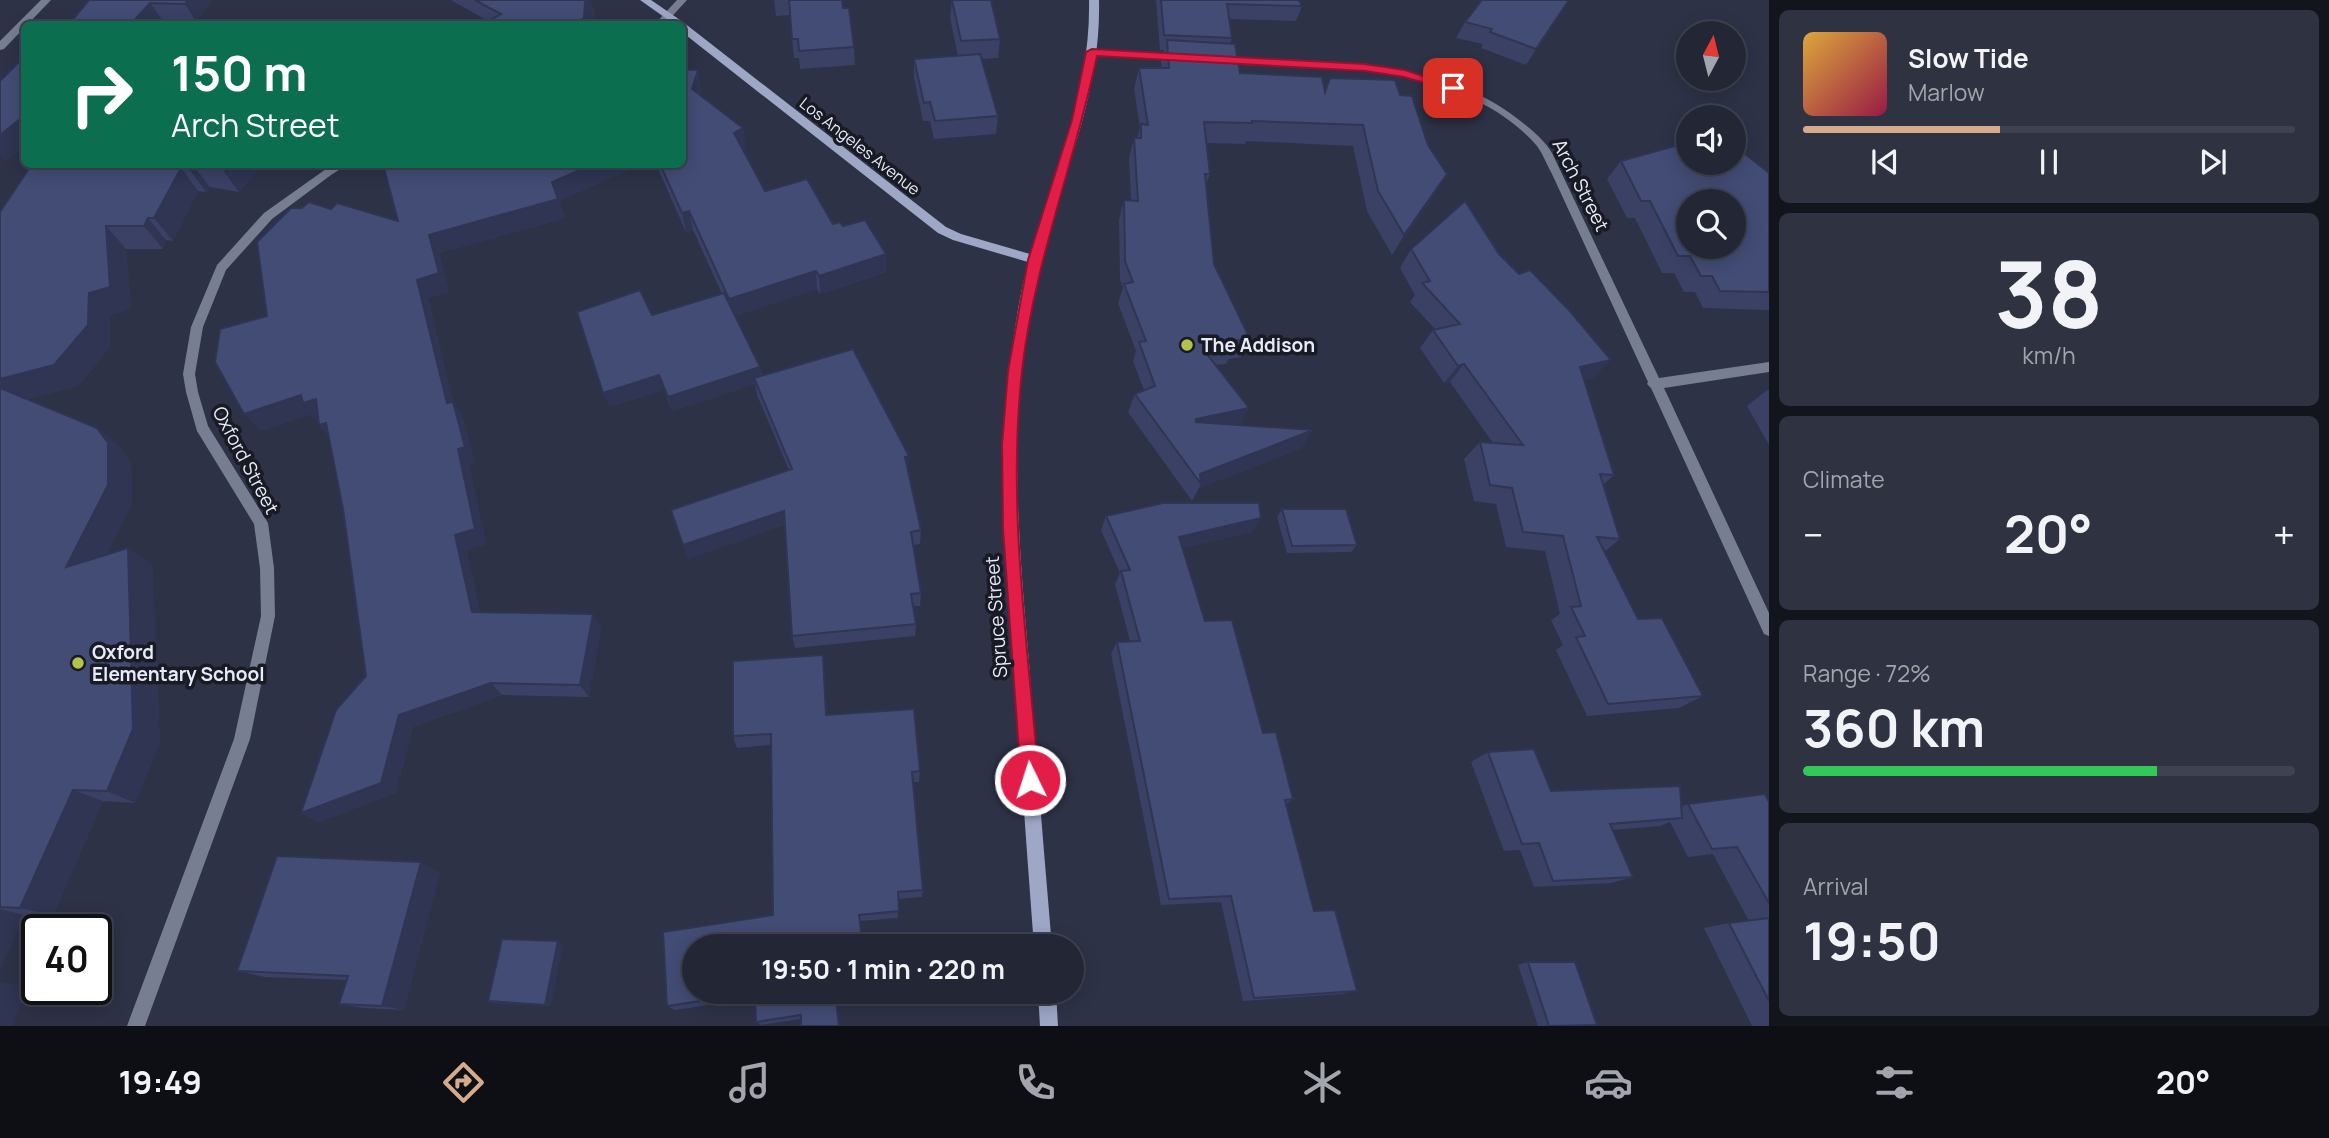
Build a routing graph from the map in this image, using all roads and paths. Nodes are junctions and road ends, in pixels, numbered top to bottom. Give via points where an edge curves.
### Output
1 (46, 0) edge
2 (645, 0) edge
3 (682, 0) edge
4 (1094, 0) edge
5 (669, 16) junction
6 (25, 21) edge
7 (663, 21) edge
8 (675, 21) edge
9 (21, 26) edge
10 (686, 30) edge
11 (0, 47) edge
12 (1092, 52) junction
13 (1190, 58) edge
14 (1203, 59) edge
15 (335, 168) edge
16 (1034, 260) junction
17 (1769, 367) edge
18 (1653, 384) junction
19 (1769, 629) edge
20 (1042, 934) edge
21 (1048, 1004) edge
22 (136, 1026) edge
23 (1049, 1026) edge

1 - 6 street
2 - 5 street, Los Angeles Avenue
3 - 5 street
4 - 12 street, Spruce Street
5 - 7 street
5 - 8 street, Los Angeles Avenue
9 - 11 street
10 - 16 street, Los Angeles Avenue via 942,230
12 - 13 street
12 - 16 street, Spruce Street via 1078,120
14 - 18 street, Arch Street via 1365,67 1405,74 1453,88 1503,113 1540,143 1558,174
15 - 22 street, Oxford Street via 268,216 221,268 197,327 189,374 192,392 202,427 261,523 268,616 242,739
16 - 20 street, Spruce Street via 1015,371 1010,493
17 - 18 street
18 - 19 street, Arch Street
21 - 23 street

